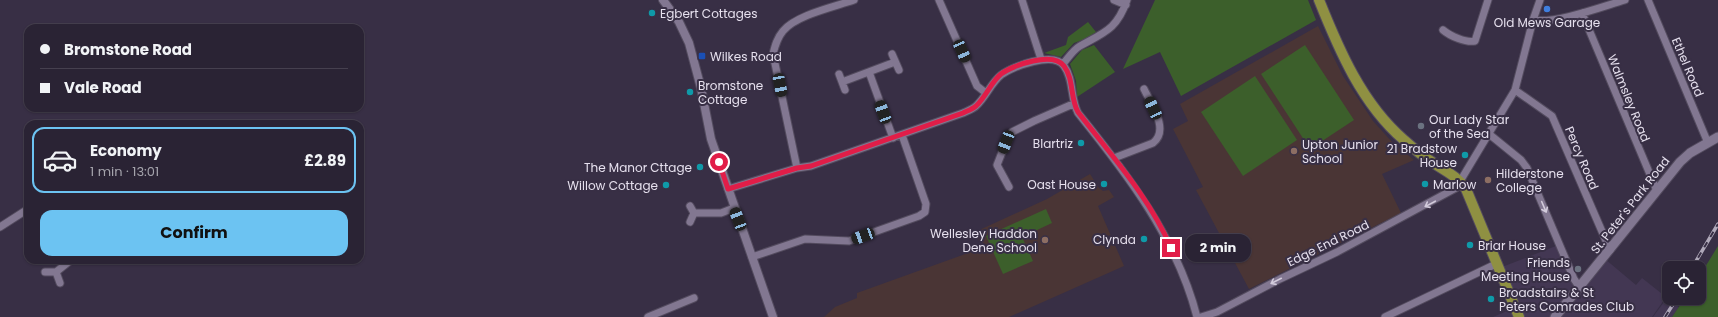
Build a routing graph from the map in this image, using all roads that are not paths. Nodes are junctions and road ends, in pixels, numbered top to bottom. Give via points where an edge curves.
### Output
1 (663, 0) edge
2 (854, 0) edge
3 (939, 0) edge
4 (1022, 0) edge
5 (1114, 0) edge
6 (1319, 0) edge
7 (1488, 0) edge
8 (1540, 0) edge
9 (1625, 0) edge
10 (1648, 0) edge
11 (1126, 2) edge
12 (1582, 12) junction
13 (1533, 20) junction
14 (1443, 30) dead end
15 (892, 54) dead end
16 (1041, 59) junction
17 (896, 62) junction
18 (1063, 64) junction
19 (899, 70) dead end
20 (868, 72) junction
21 (839, 74) dead end
22 (842, 82) junction
23 (845, 90) dead end
24 (1515, 90) junction
25 (986, 93) junction
26 (1148, 93) dead end
27 (1073, 104) junction
28 (1489, 134) junction
29 (902, 135) junction
30 (1718, 137) edge
31 (893, 138) junction
32 (1708, 143) junction
33 (1114, 158) junction
34 (797, 168) junction
35 (1462, 182) junction
36 (1009, 187) dead end
37 (728, 189) junction
38 (1657, 191) junction
39 (690, 206) dead end
40 (734, 208) junction
41 (24, 212) edge
42 (694, 213) junction
43 (690, 222) dead end
44 (0, 227) edge
45 (1610, 250) junction
46 (752, 257) junction
47 (66, 264) edge
48 (1496, 264) junction
49 (45, 272) dead end
50 (56, 272) junction
51 (60, 283) dead end
52 (1580, 288) junction
53 (694, 298) dead end
54 (648, 317) edge
55 (772, 317) edge
56 (1197, 317) edge
57 (1201, 317) edge
58 (1385, 317) edge
59 (1519, 317) edge
60 (1555, 317) edge

1 - 37 street via 679,22 689,43 711,139
2 - 34 street via 790,24 776,42 774,54
3 - 25 street via 977,86
4 - 16 street
5 - 11 street
6 - 35 main road via 1351,72 1376,111 1419,154
7 - 14 street via 1475,41 1470,42 1448,35
8 - 13 street, Edge End Road
9 - 12 street
10 - 32 street, Ethel Road
11 - 18 street via 1122,16 1112,26 1101,36 1080,46
12 - 13 street via 1541,22
12 - 38 street, Walmsley Road
13 - 24 street, Edge End Road
15 - 17 street
16 - 18 street via 1056,60
16 - 25 street via 1001,74
17 - 19 street
17 - 20 street
18 - 27 street via 1068,73
20 - 22 street
20 - 31 street
21 - 22 street
22 - 23 street
24 - 28 street, Edge End Road
24 - 45 street, Percy Road via 1552,116
25 - 29 street via 976,106 963,113
26 - 33 street via 1159,120 1158,139
27 - 33 street
27 - 36 street via 1012,132 1008,137 994,166
28 - 35 street, Edge End Road
28 -> 52 street via 1527,168
29 - 31 street
29 - 46 street via 926,204 925,212 849,241 806,239
30 - 32 main road, St. Peter's Park Road
31 - 34 street via 811,166
32 - 38 main road, St. Peter's Park Road via 1680,162
33 - 56 street via 1165,235 1194,303
34 - 37 street
35 - 48 main road
35 -> 57 street, Edge End Road via 1447,195 1337,252 1217,312
37 - 40 street
38 - 45 main road, St. Peter's Park Road
39 - 42 street
40 - 42 street via 721,213
40 - 46 street
41 - 44 street
42 - 43 street
45 - 52 main road, St. Peter's Park Road
46 - 55 street
47 - 50 street
48 - 58 street
48 - 59 main road
49 - 50 street
50 - 51 street
52 - 60 main road, St. Peter's Park Road
53 - 54 street via 688,304

